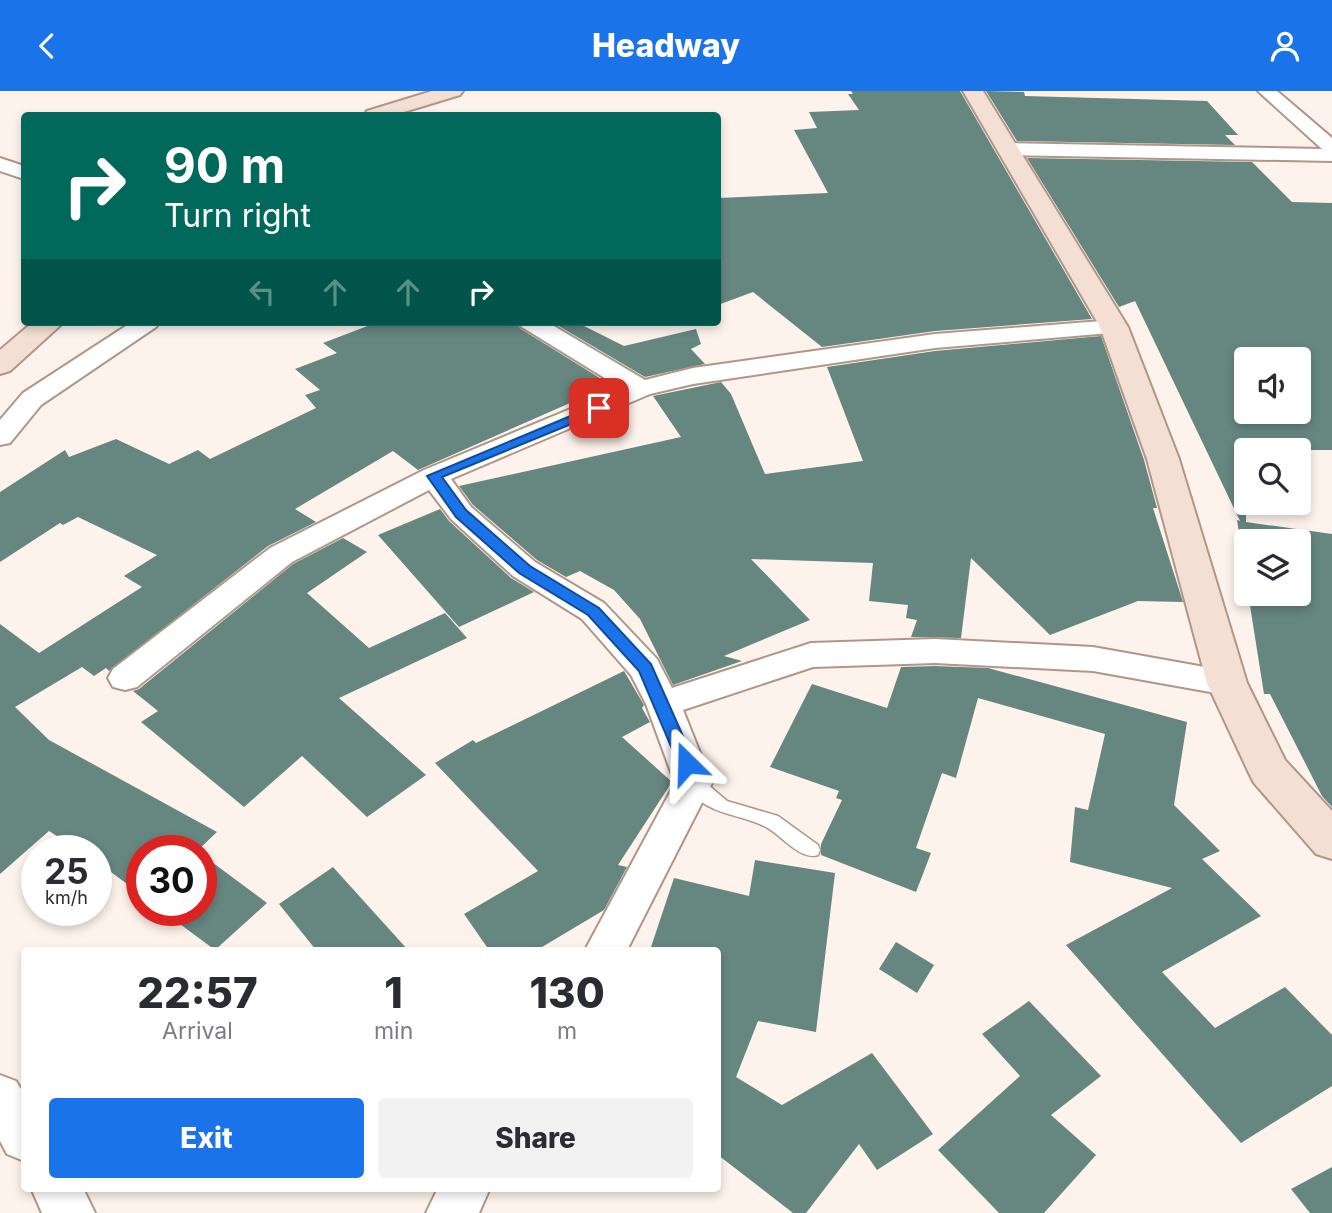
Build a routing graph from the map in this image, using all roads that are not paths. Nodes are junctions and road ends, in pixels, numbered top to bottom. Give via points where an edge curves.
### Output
1 (453, 91) edge
2 (973, 91) edge
3 (1267, 91) edge
4 (384, 112) edge
5 (1332, 148) edge
6 (1009, 149) junction
7 (1332, 155) edge
8 (0, 164) edge
9 (21, 172) edge
10 (21, 174) edge
11 (0, 178) edge
12 (45, 326) edge
13 (142, 326) edge
14 (537, 326) edge
15 (1114, 327) junction
16 (0, 365) edge
17 (641, 389) junction
18 (0, 437) edge
19 (434, 476) junction
20 (125, 678) dead end
21 (1227, 683) junction
22 (663, 704) junction
23 (694, 783) junction
24 (1332, 841) edge
25 (811, 850) dead end
26 (608, 947) edge
27 (0, 1097) edge
28 (21, 1132) edge
29 (57, 1192) edge
30 (464, 1192) edge
31 (70, 1213) edge
32 (451, 1213) edge

1 - 4 street
2 - 6 street
3 - 5 street
6 - 7 street
6 - 15 street
8 - 9 street
10 - 11 street
12 - 16 street
13 - 18 street via 32,399
14 - 17 street
15 - 17 street via 935,341 693,376
15 - 21 street via 1163,459
17 - 19 street
19 - 20 street via 281,555
19 - 22 street via 461,513 524,569 593,611 645,668
21 - 22 street via 1093,659 935,651 811,655
21 - 24 street via 1269,771
22 - 23 street
23 - 25 lane via 723,809 756,815 786,828
23 - 26 street
27 - 28 street
29 - 31 street
30 - 32 street

